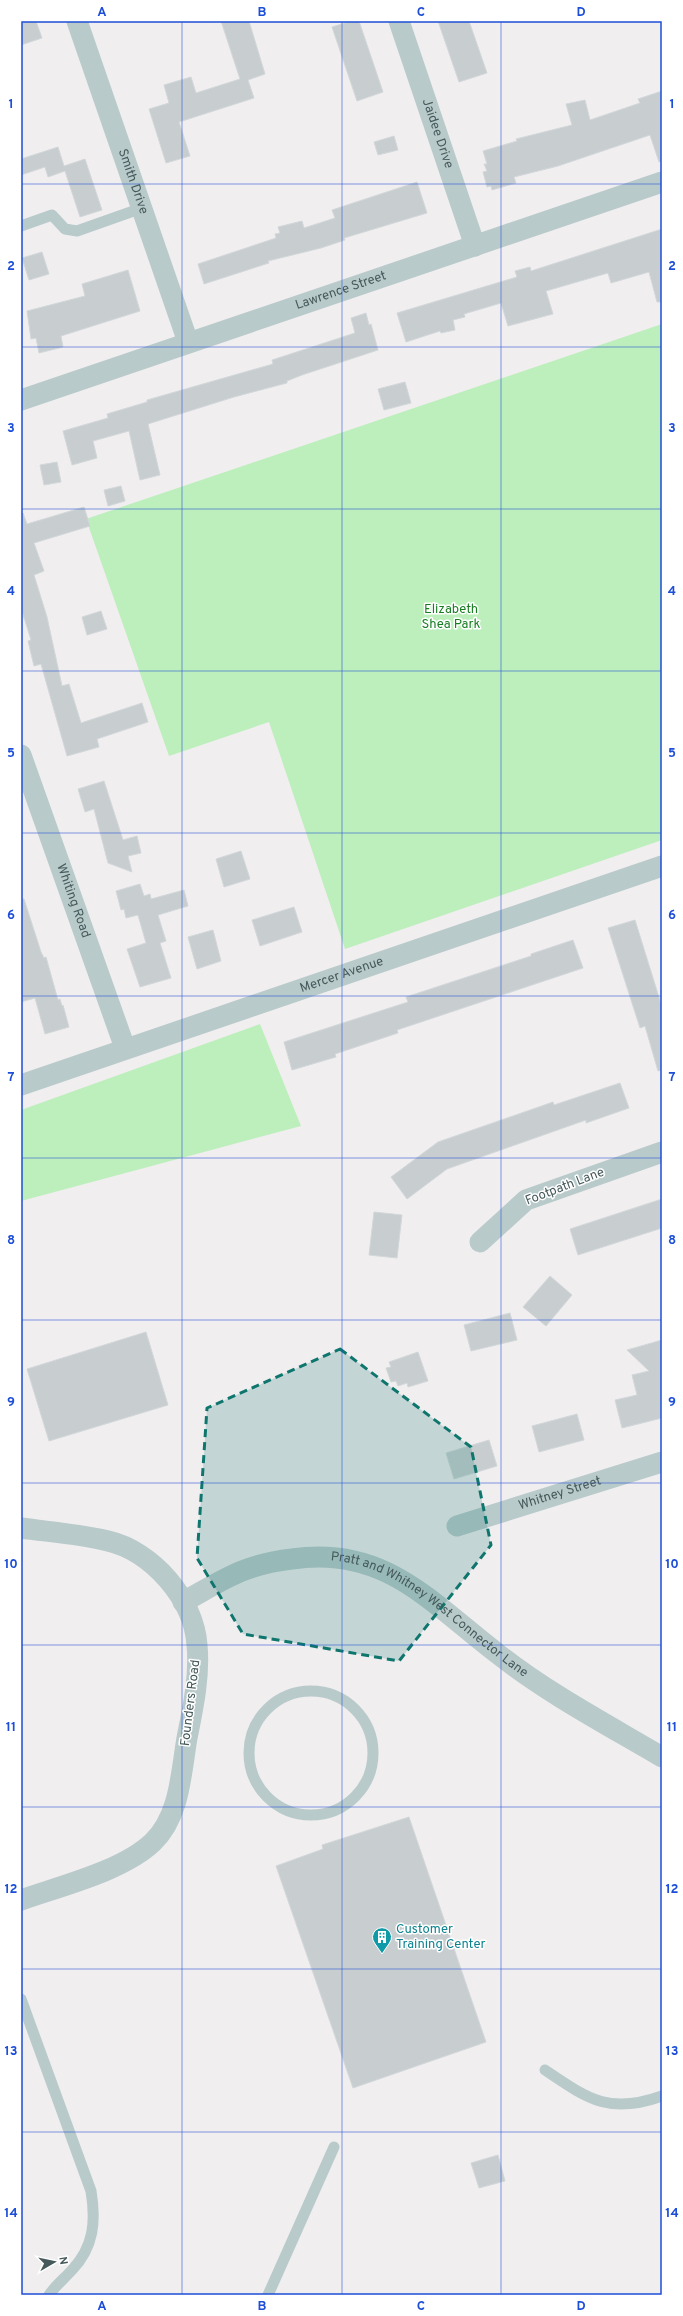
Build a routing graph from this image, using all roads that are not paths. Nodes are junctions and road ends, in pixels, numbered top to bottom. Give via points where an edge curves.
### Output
1 (77, 21) edge
2 (399, 21) edge
3 (662, 182) edge
4 (142, 208) junction
5 (21, 226) edge
6 (475, 246) junction
7 (188, 342) junction
8 (21, 400) edge
9 (21, 755) edge
10 (662, 866) edge
11 (125, 1048) junction
12 (21, 1085) edge
13 (662, 1152) edge
14 (480, 1242) dead end
15 (662, 1462) edge
16 (458, 1526) dead end
17 (21, 1528) edge
18 (183, 1602) junction
19 (662, 1756) edge
20 (355, 1797) joint
21 (21, 1900) edge
22 (21, 1999) edge
23 (545, 2070) dead end
24 (662, 2096) edge
25 (334, 2147) dead end
26 (49, 2295) edge
27 (268, 2295) edge

1 - 4 street, Smith Drive
2 - 6 street, Jaidee Drive
3 - 6 street, Lawrence Street
4 - 5 lane via 77,231 65,229 52,215
4 - 7 street, Smith Drive
6 - 7 street, Lawrence Street
7 - 8 street, Lawrence Street
9 - 11 street, Whiting Road
10 - 11 street, Mercer Avenue
11 - 12 street, Mercer Avenue
13 - 14 street, Footpath Lane via 526,1200
15 - 16 street, Whitney Street
17 - 18 street, Founders Road via 109,1541 136,1552 154,1564 169,1580
18 - 19 street, Pratt and Whitney West Connector Lane via 242,1571 277,1561 317,1557 357,1560 399,1577 446,1610 497,1654 553,1694
18 - 21 street, Founders Road via 198,1644 197,1679 176,1802 167,1823 154,1842 140,1854 119,1865
20 - 20 lane via 366,1781 372,1762 372,1744 367,1726 355,1709 343,1699 326,1692 308,1691 291,1694 274,1702 253,1730 249,1748 256,1783 267,1797 283,1809 308,1815 340,1808
22 - 26 lane via 91,2191 94,2212 93,2231 87,2252
23 - 24 lane via 585,2097 607,2104 633,2104
25 - 27 lane

